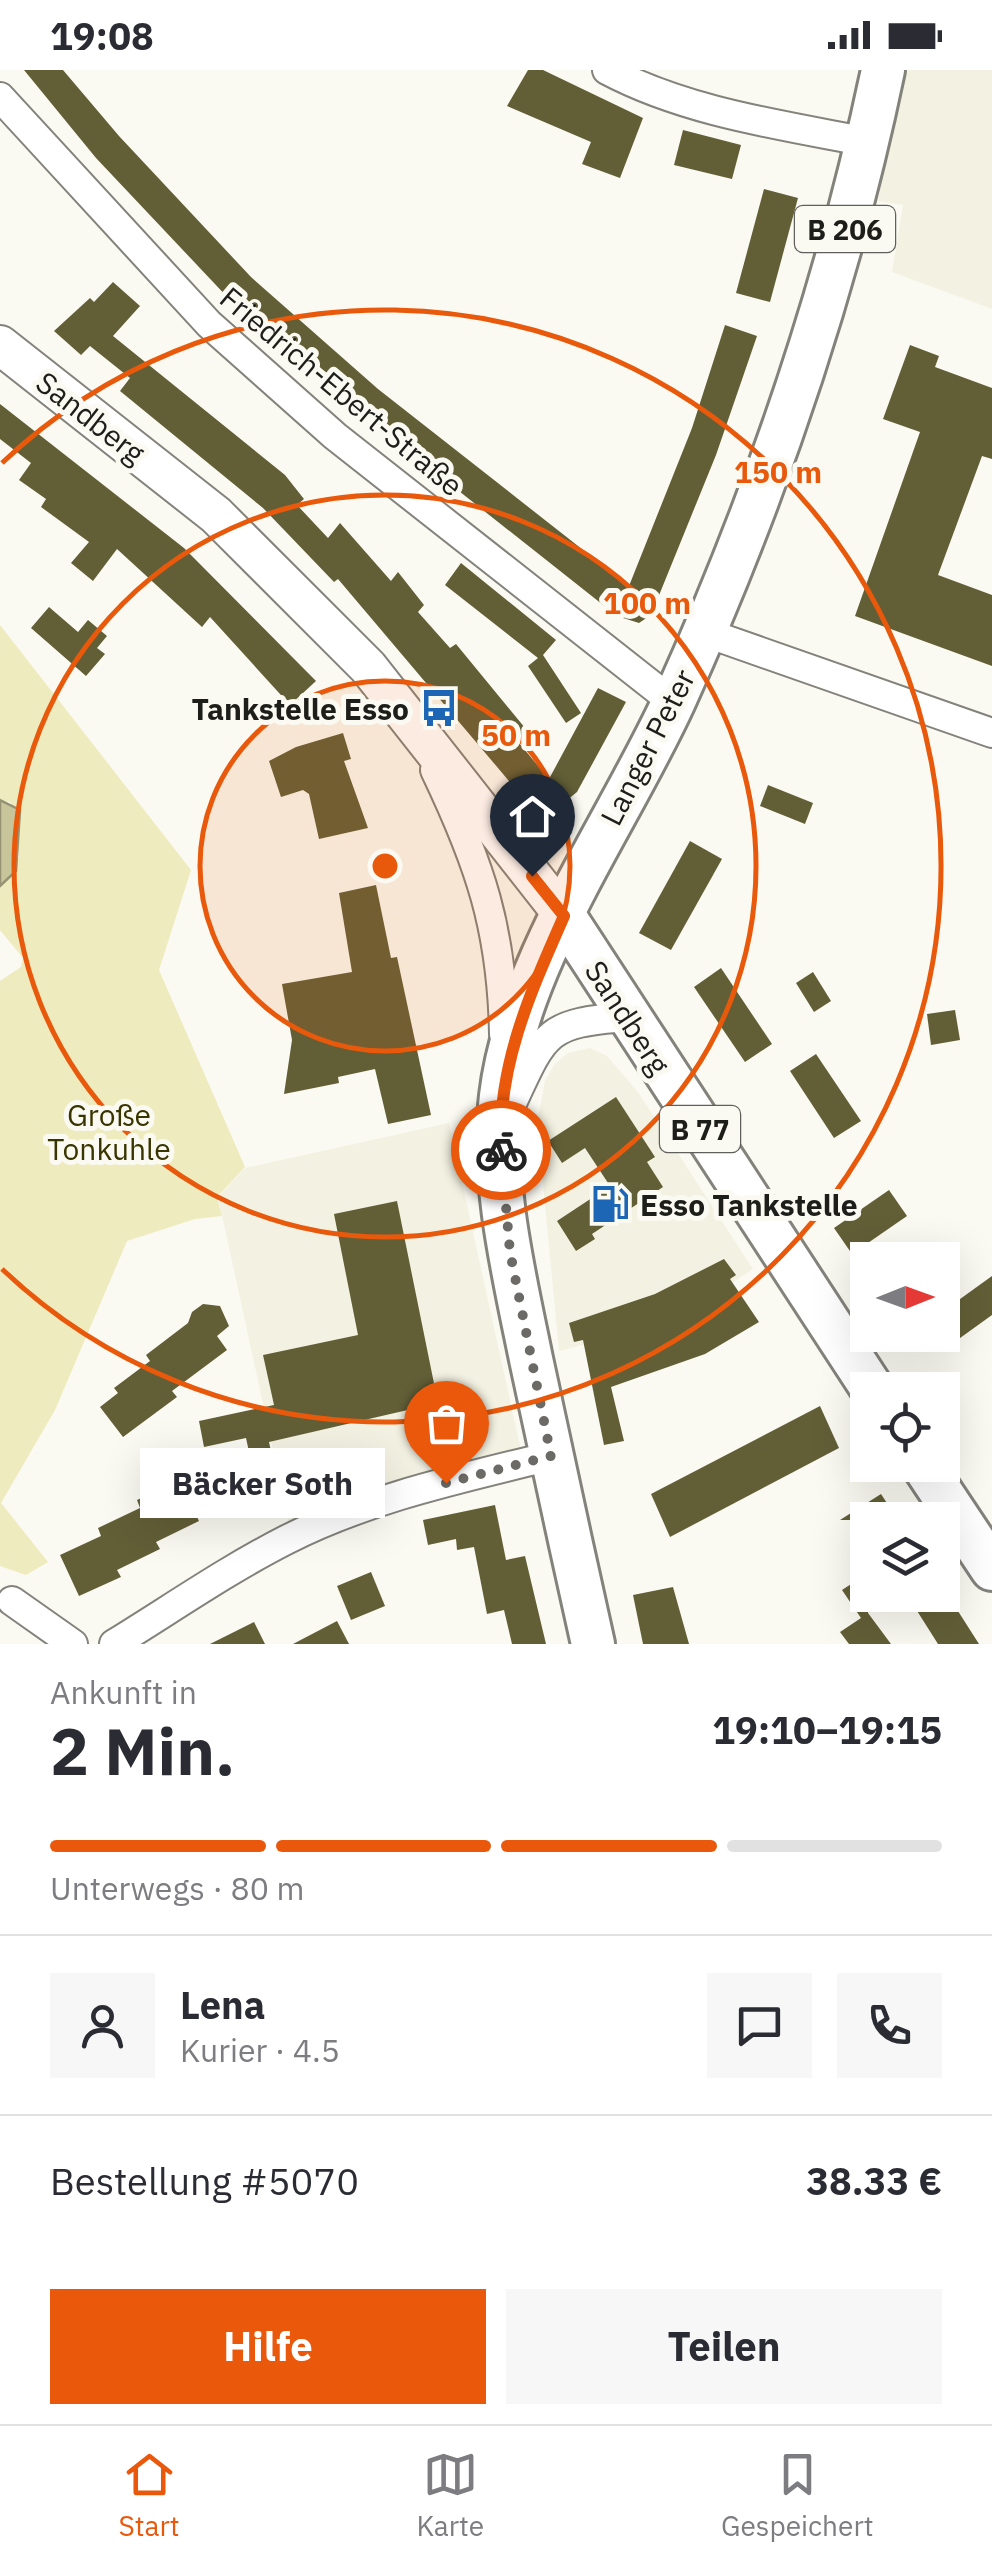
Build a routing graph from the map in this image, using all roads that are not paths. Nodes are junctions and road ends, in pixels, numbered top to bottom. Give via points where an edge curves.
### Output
1 (607, 70) edge
2 (883, 70) edge
3 (0, 97) edge
4 (868, 142) junction
5 (0, 345) edge
6 (704, 632) junction
7 (674, 702) junction
8 (412, 724) junction
9 (992, 733) edge
10 (564, 916) junction
11 (626, 1017) junction
12 (504, 1078) junction
13 (500, 1130) junction
14 (861, 1372) edge
15 (551, 1456) junction
16 (933, 1482) edge
17 (992, 1569) edge
18 (12, 1602) dead end
19 (72, 1644) edge
20 (114, 1644) edge
21 (593, 1644) edge

1 - 4 street via 732,114
2 - 4 main road, Langer Peter / B 206
3 - 7 street, Friedrich-Ebert-Straße via 209,324 335,436
4 - 6 main road, Langer Peter / B 206 via 796,386
5 - 8 main road, Sandberg via 216,515 368,668
6 - 7 main road, Langer Peter / B 206
6 - 9 street, Langer Peter
7 - 10 main road, Langer Peter / B 206
8 - 10 main road, Sandberg
8 - 12 street via 479,867 496,929
10 - 11 main road, Sandberg / B 77
10 - 12 main road, B 206 via 526,1004
11 - 13 street via 557,1029 532,1059
11 - 14 main road, Sandberg / B 77
12 - 13 main road, B 206
13 - 15 main road, B 206 via 510,1252
15 - 20 street via 330,1520
15 - 21 main road, B 206
16 - 17 main road
18 - 19 street

